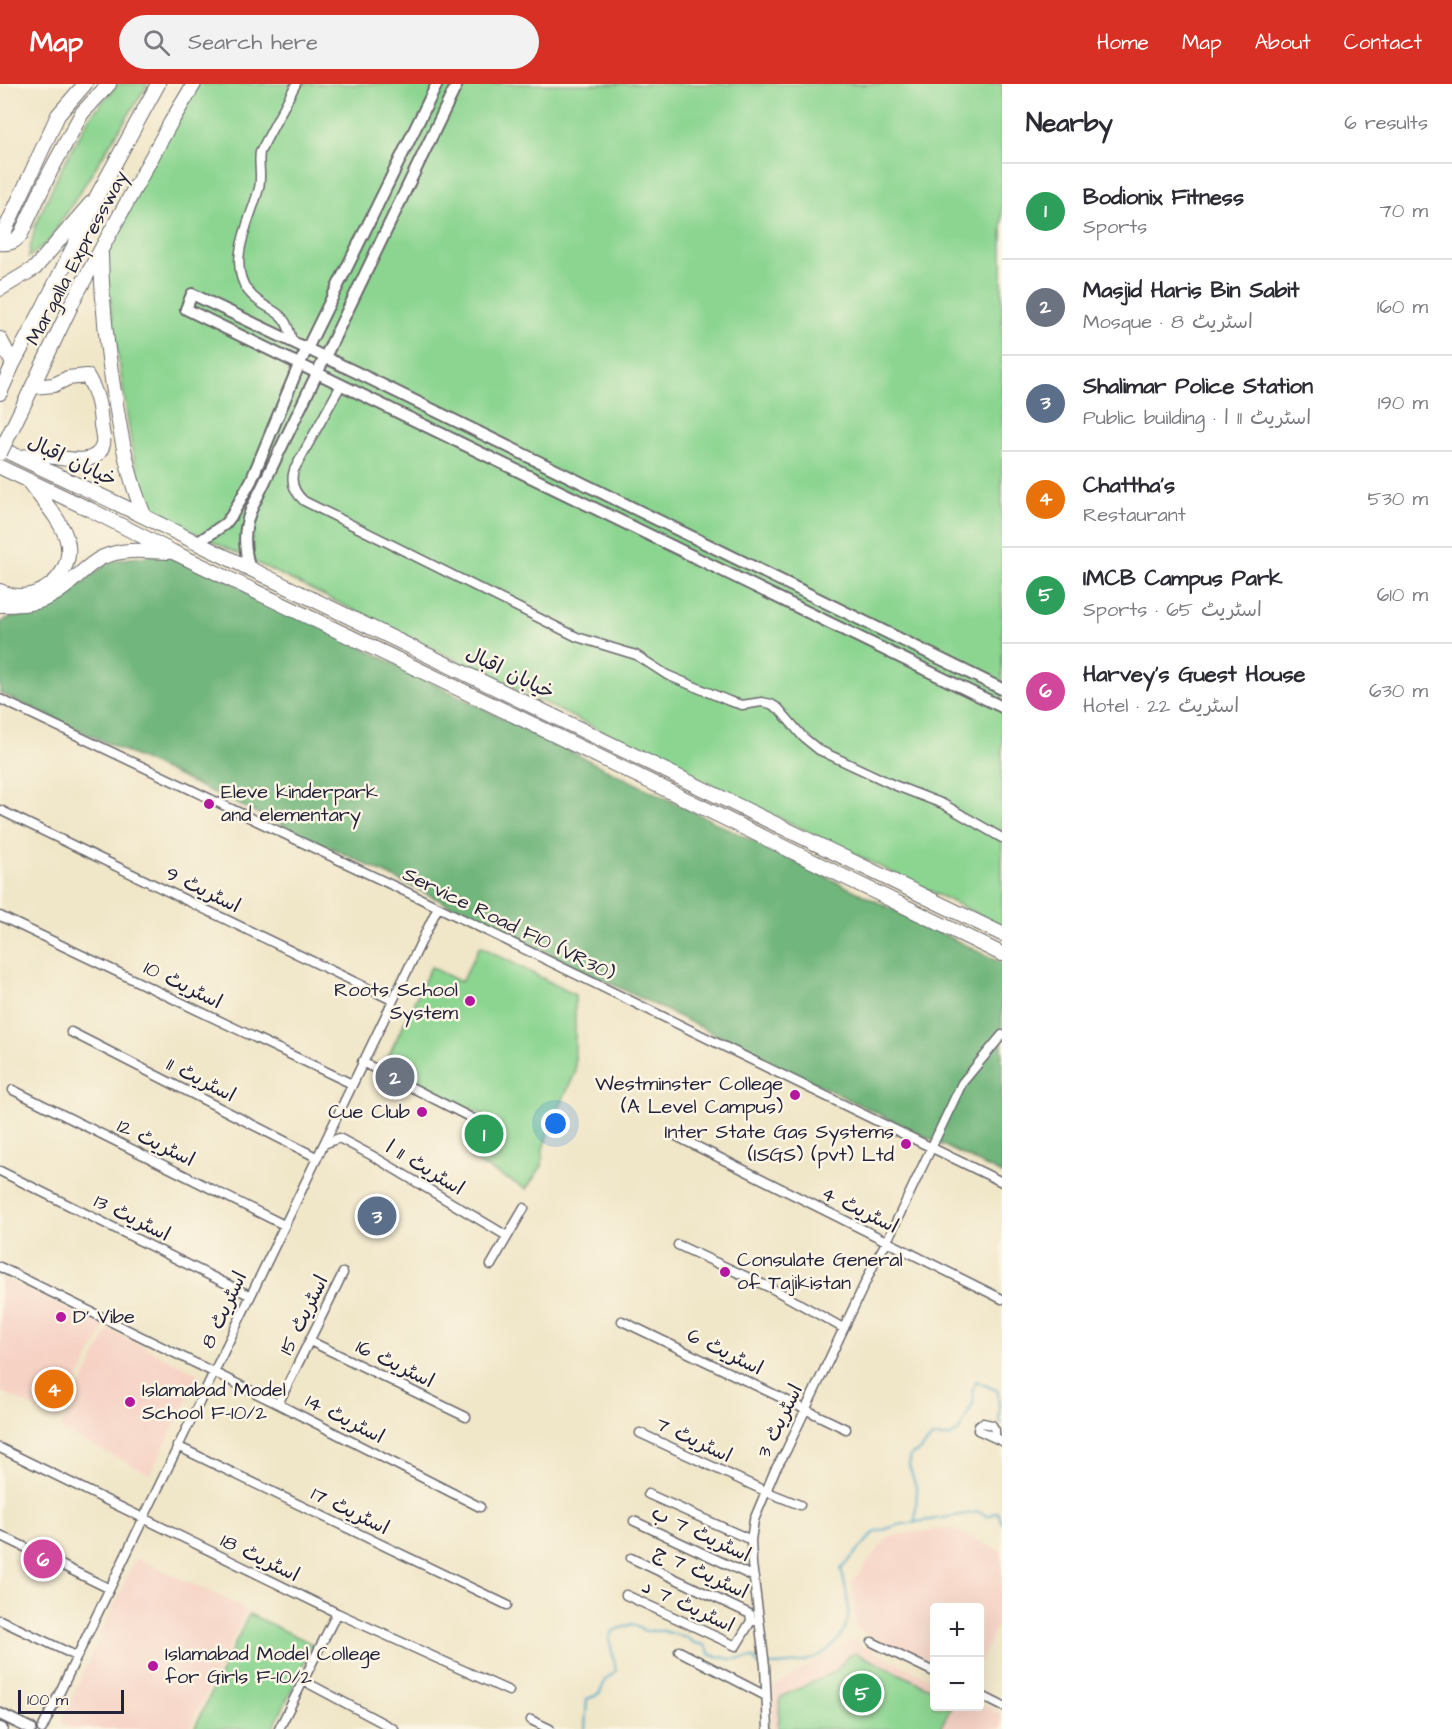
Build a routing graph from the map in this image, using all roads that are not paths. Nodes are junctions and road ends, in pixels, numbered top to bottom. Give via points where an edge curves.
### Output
1 (85, 84) edge
2 (109, 84) edge
3 (158, 84) edge
4 (194, 84) edge
5 (296, 84) edge
6 (437, 84) edge
7 (457, 84) edge
8 (97, 196) junction
9 (0, 242) edge
10 (101, 252) junction
11 (0, 289) edge
12 (0, 339) edge
13 (292, 341) junction
14 (308, 349) junction
15 (326, 357) junction
16 (12, 364) junction
17 (299, 365) junction
18 (318, 374) junction
19 (340, 385) junction
20 (33, 387) junction
21 (2, 389) edge
22 (0, 448) edge
23 (0, 453) edge
24 (18, 457) junction
25 (0, 467) edge
26 (27, 480) junction
27 (144, 515) junction
28 (197, 543) junction
29 (173, 552) junction
30 (249, 567) junction
31 (0, 591) edge
32 (0, 605) edge
33 (1002, 689) edge
34 (0, 699) edge
35 (1002, 706) edge
36 (0, 810) edge
37 (1002, 838) edge
38 (438, 907) junction
39 (0, 916) edge
40 (1002, 934) edge
41 (1002, 954) edge
42 (392, 1000) junction
43 (71, 1032) dead end
44 (1002, 1035) edge
45 (363, 1062) junction
46 (352, 1084) junction
47 (13, 1090) dead end
48 (489, 1127) dead end
49 (672, 1134) dead end
50 (324, 1144) junction
51 (932, 1148) junction
52 (316, 1157) junction
53 (0, 1171) edge
54 (1002, 1182) edge
55 (524, 1208) dead end
56 (284, 1225) junction
57 (507, 1236) junction
58 (887, 1241) junction
59 (678, 1245) dead end
60 (491, 1265) dead end
61 (0, 1268) edge
62 (343, 1273) dead end
63 (249, 1295) junction
64 (1002, 1299) edge
65 (622, 1321) dead end
66 (843, 1328) junction
67 (310, 1341) junction
68 (214, 1372) junction
69 (278, 1404) junction
70 (805, 1409) junction
71 (466, 1417) dead end
72 (846, 1429) dead end
73 (640, 1433) dead end
74 (177, 1446) junction
75 (0, 1448) edge
76 (765, 1491) junction
77 (648, 1494) dead end
78 (800, 1505) dead end
79 (480, 1507) dead end
80 (142, 1519) junction
81 (634, 1521) dead end
82 (0, 1535) edge
83 (751, 1540) junction
84 (631, 1558) dead end
85 (754, 1577) junction
86 (108, 1588) junction
87 (626, 1595) dead end
88 (507, 1605) dead end
89 (337, 1613) junction
90 (0, 1620) edge
91 (755, 1621) junction
92 (873, 1642) dead end
93 (679, 1651) dead end
94 (76, 1656) junction
95 (930, 1670) edge
96 (304, 1681) junction
97 (509, 1691) dead end
98 (766, 1696) junction
99 (984, 1697) edge
100 (1002, 1706) edge
101 (0, 1714) edge
102 (531, 1720) dead end
103 (31, 1729) edge
104 (42, 1729) edge
105 (279, 1729) edge
106 (394, 1729) edge
107 (550, 1729) edge
108 (768, 1729) edge

1 - 9 main road via 58,115
2 - 9 main road via 82,113 17,240 9,244
3 - 8 main road, Margalla Expressway
4 - 10 main road, Margalla Expressway
5 - 13 street via 260,152 260,186 239,259 247,289 257,301 282,316
6 - 14 street
7 - 15 street
8 - 11 main road via 35,268
8 - 16 main road, Margalla Expressway
10 - 20 main road, Margalla Expressway
10 - 27 main road via 106,348 124,456
12 - 16 main road
13 - 14 street
13 - 17 street via 192,294 186,309
14 - 15 street
14 - 17 street
15 - 18 street
15 - 33 street
16 - 21 main road, Margalla Expressway
17 - 18 street
17 - 28 street via 251,481 232,515
18 - 19 street
18 - 30 street via 246,523 243,540
19 - 35 street
19 - 37 street via 292,478 304,501 577,637 636,655 667,675 729,701 742,705 771,704 819,750 944,804
20 - 23 main road, Margalla Expressway, bridge
20 - 24 main road via 87,376 96,390 103,445 86,459
22 - 24 main road, خیابان اقبال
24 - 27 main road, خیابان اقبال
25 - 26 main road, خیابان اقبال
26 - 29 main road, خیابان اقبال
26 - 31 main road via 61,526 67,539 67,565 50,586 38,593 15,596
27 - 28 main road, خیابان اقبال
28 - 30 main road, خیابان اقبال
29 - 32 main road via 115,552 100,558 52,597 27,605
29 - 41 main road, خیابان اقبال
30 - 40 main road, خیابان اقبال
34 - 38 street, Service Road F10 (VR30)
36 - 42 street, اسٹریٹ 9
38 - 42 street, اسٹریٹ 8
38 - 51 street, Service Road F10 (VR30)
39 - 46 street, اسٹریٹ 10
42 - 45 street, اسٹریٹ 8
43 - 52 street, اسٹریٹ 11
44 - 51 street, اسٹریٹ 3 via 962,1083
45 - 46 street, اسٹریٹ 8
45 - 48 street
46 - 50 street, اسٹریٹ 8
47 - 56 street, اسٹریٹ 12
49 - 58 street, اسٹریٹ 4
50 - 52 street, اسٹریٹ 8
50 - 57 street, اسٹریٹ 11 ا via 339,1138
51 - 54 street, Service Road F10 (VR30)
51 - 58 street, اسٹریٹ 3
52 - 56 street, اسٹریٹ 8
53 - 63 street, اسٹریٹ 13
55 - 57 street
56 - 63 street, اسٹریٹ 8
57 - 60 street
58 - 64 street, اسٹریٹ 4
58 - 66 street, اسٹریٹ 3
59 - 66 street via 773,1289
61 - 68 street, اسٹریٹ 14
62 - 67 street, اسٹریٹ 15
63 - 68 street, اسٹریٹ 8
65 - 70 street, اسٹریٹ 6
66 - 70 street, اسٹریٹ 3
67 - 69 street, اسٹریٹ 15
67 - 71 street, اسٹریٹ 16
68 - 69 street, اسٹریٹ 14
68 - 74 street, اسٹریٹ 8
69 - 79 street, اسٹریٹ 14
70 - 72 street, اسٹریٹ 6
70 - 76 street, اسٹریٹ 3
73 - 76 street, اسٹریٹ 7
74 - 80 street, اسٹریٹ 8
74 - 88 street, اسٹریٹ 17
75 - 80 street, اسٹریٹ 18
76 - 78 street, اسٹریٹ 7
76 - 83 street, اسٹریٹ 3
77 - 83 street
80 - 86 street, اسٹریٹ 8
80 - 89 street, اسٹریٹ 18
81 - 85 street, اسٹریٹ 7 ب
82 - 86 street
83 - 85 street, اسٹریٹ 3
84 - 91 street, اسٹریٹ 7 ج via 750,1614
85 - 91 street, اسٹریٹ 3
86 - 94 street, اسٹریٹ 8
87 - 91 street, اسٹریٹ 7 د via 735,1646
89 - 96 street
89 - 97 street, اسٹریٹ 18
90 - 94 street
91 - 98 street, اسٹریٹ 3 via 765,1665
92 - 95 street
93 - 98 street
94 - 104 street, اسٹریٹ 8
96 - 105 street
96 - 106 street
98 - 108 street, اسٹریٹ 3
99 - 100 street
101 - 103 street
102 - 107 street

